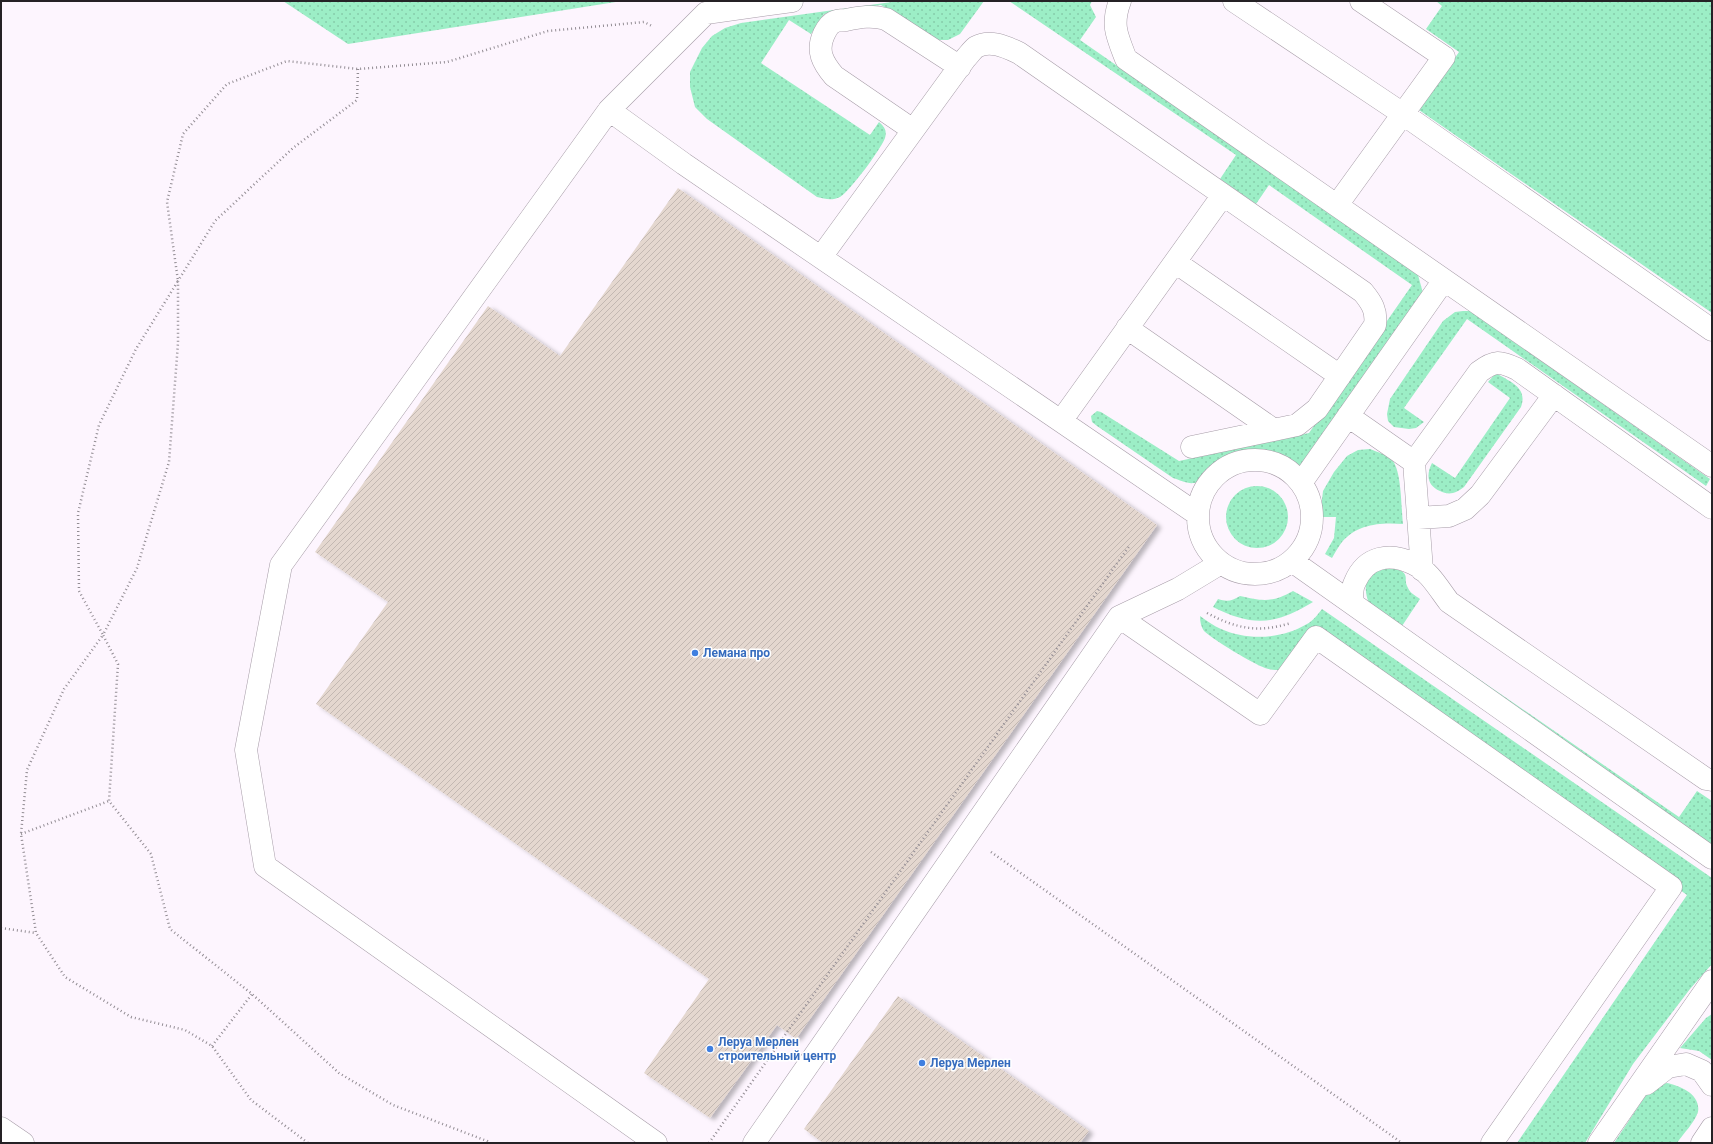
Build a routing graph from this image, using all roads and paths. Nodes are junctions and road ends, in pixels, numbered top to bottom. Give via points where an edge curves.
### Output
1 (792, 1) edge
2 (1120, 1) edge
3 (1234, 1) edge
4 (1362, 1) edge
5 (679, 40) junction
6 (960, 67) junction
7 (358, 69) junction
8 (609, 110) junction
9 (1403, 114) junction
10 (913, 130) junction
11 (1223, 195) junction
12 (1337, 205) junction
13 (821, 257) junction
14 (1175, 262) junction
15 (1444, 280) junction
16 (178, 281) junction
17 (1127, 328) junction
18 (1712, 330) edge
19 (1340, 376) junction
20 (1554, 395) junction
21 (1348, 416) junction
22 (1061, 421) junction
23 (1274, 430) junction
24 (1192, 447) dead end
25 (1414, 462) junction
26 (1712, 466) edge
27 (1301, 483) junction
28 (1712, 508) edge
29 (1197, 514) junction
30 (1418, 518) junction
31 (1130, 545) dead end
32 (1292, 561) junction
33 (1221, 563) junction
34 (1422, 570) junction
35 (1352, 603) junction
36 (1207, 613) dead end
37 (1119, 617) junction
38 (1293, 622) dead end
39 (103, 635) junction
40 (1712, 780) edge
41 (109, 801) junction
42 (940, 816) junction
43 (21, 834) junction
44 (968, 835) junction
45 (1712, 858) edge
46 (1, 928) edge
47 (36, 933) junction
48 (1712, 981) edge
49 (252, 994) junction
50 (212, 1046) junction
51 (1712, 1085) edge
52 (1631, 1095) junction
53 (1, 1128) edge
54 (487, 1142) edge
55 (23, 1143) edge
56 (308, 1143) edge
57 (656, 1143) edge
58 (709, 1143) edge
59 (754, 1143) edge
60 (1402, 1143) edge
61 (1492, 1143) edge
62 (1598, 1143) edge

1 - 5 main road via 706,13
2 - 12 main road via 1114,18 1117,36 1126,59
3 - 9 main road
4 - 9 main road via 1444,58
5 - 7 path via 644,22 548,30 447,62
5 - 8 main road
6 - 10 main road
6 - 10 main road via 886,19 876,16 834,22 827,28 821,41 820,54 825,66 834,76
6 - 11 main road via 977,47 990,44 1004,45
7 - 16 path via 357,100 293,148 215,221
7 - 16 path via 287,61 227,84 183,134 167,202
8 - 13 main road
8 - 57 main road via 281,565 246,750 265,866
9 - 12 main road
9 - 18 main road
10 - 13 main road
11 - 14 main road
11 - 19 main road via 1363,292 1373,303 1377,316 1375,325
12 - 15 main road
13 - 22 main road
14 - 17 main road
14 - 19 main road
15 - 21 main road
15 - 26 main road
16 - 39 path via 178,343 169,462 137,568
16 - 39 path via 136,349 99,425 78,513 79,591
17 - 22 main road
17 - 23 main road
19 - 23 main road via 1307,419 1297,425
20 - 25 main road via 1518,369 1503,363 1490,364 1479,372
20 - 28 main road
20 - 30 main road via 1475,500 1465,509 1449,516
21 - 25 main road
21 - 27 main road
22 - 29 main road
23 - 24 main road
25 - 30 main road
27 - 29 main road via 1281,464 1262,459 1243,460 1226,467 1211,478 1201,495
27 - 32 main road via 1307,491 1312,510 1312,529 1304,547
29 - 33 main road via 1199,532 1207,550
30 - 34 main road
31 - 42 path
32 - 33 main road via 1276,571 1257,574 1238,572
32 - 35 main road
33 - 37 main road via 1178,589
34 - 35 main road via 1415,564 1394,557 1377,558 1363,567 1354,583
34 - 40 main road via 1449,602 1706,779
35 - 45 main road
36 - 38 path via 1237,626 1255,629 1274,628
37 - 44 main road
37 - 61 main road via 1260,714 1316,637 1671,887
39 - 41 path via 118,664
39 - 43 path via 64,689 27,770
41 - 43 path
41 - 49 path via 151,854 170,929
42 - 44 path
42 - 58 path
43 - 47 path
44 - 59 main road
44 - 60 path
46 - 47 path
47 - 50 path via 65,977 131,1017 185,1030
48 - 52 main road
49 - 50 path
49 - 54 path via 339,1073 393,1105
50 - 56 path via 251,1100
51 - 52 main road via 1702,1071 1686,1064 1668,1067
52 - 62 main road
53 - 55 main road

